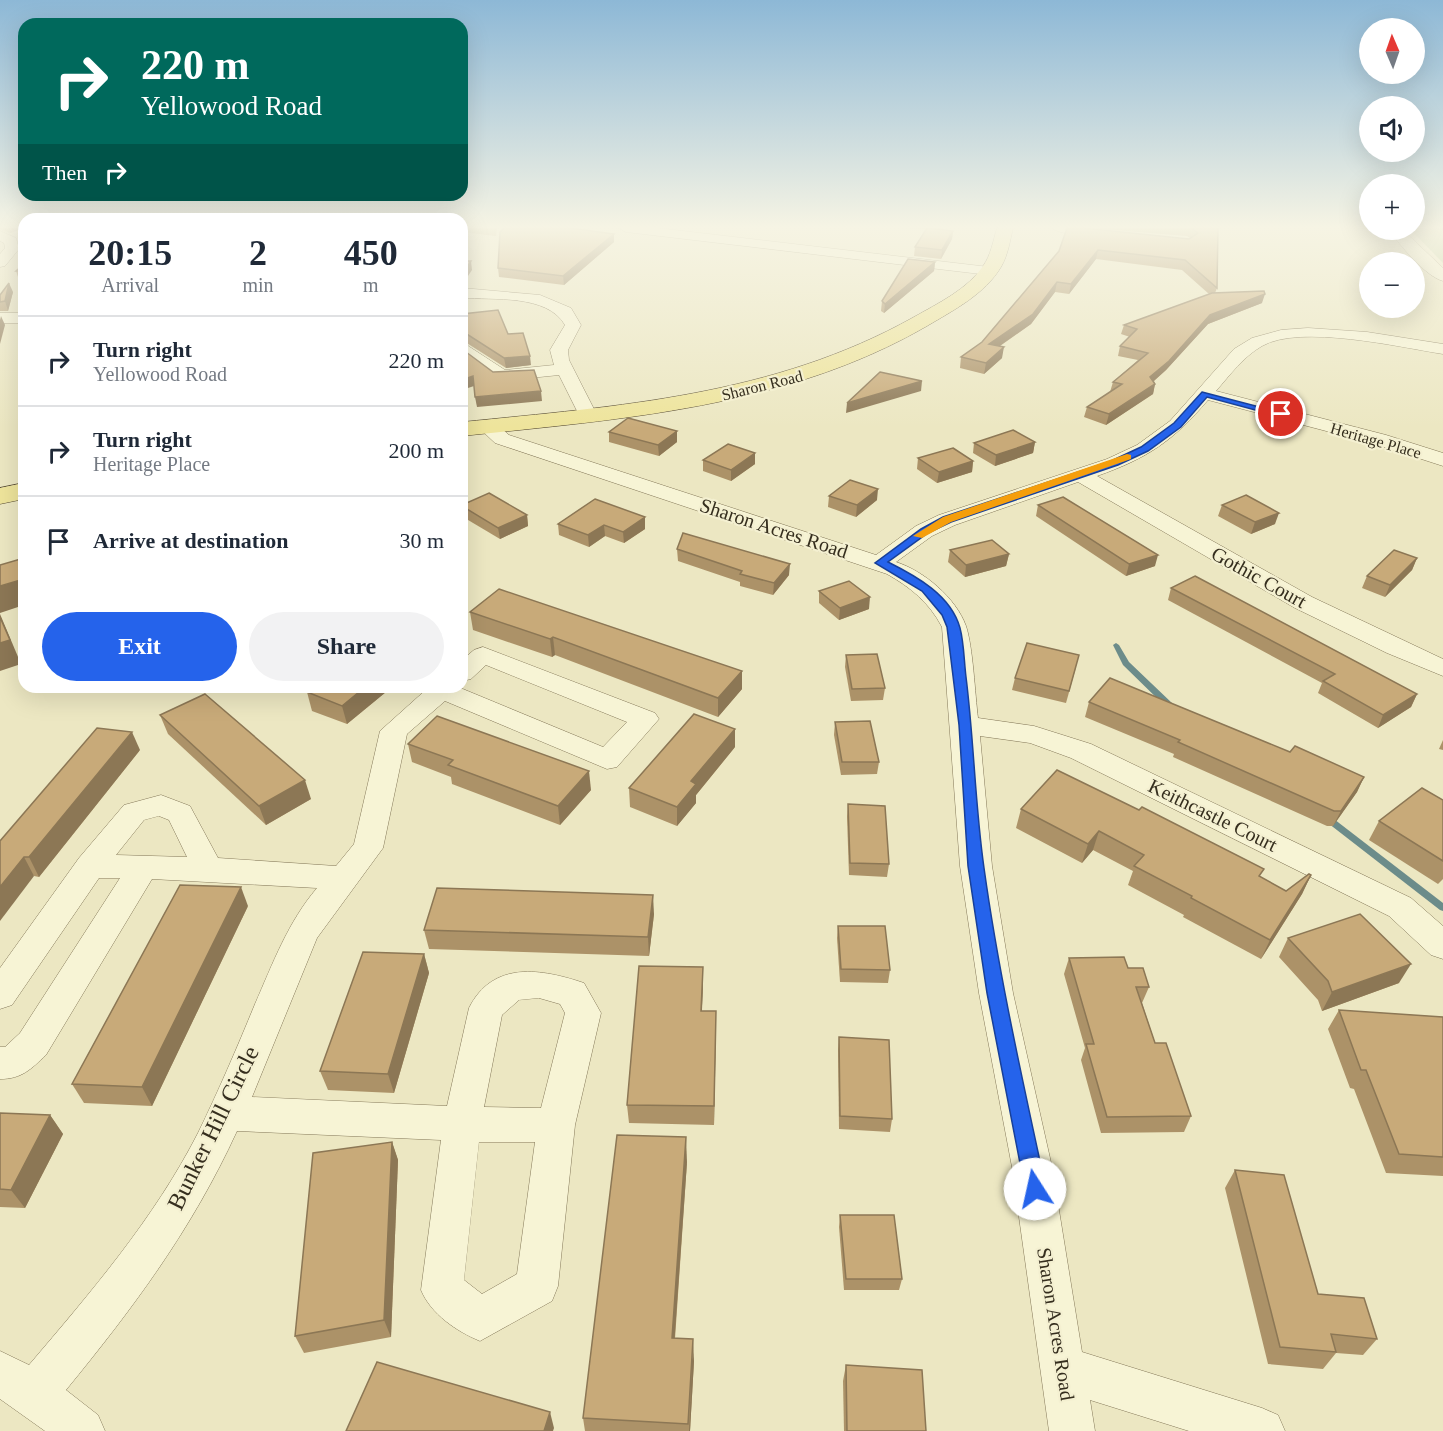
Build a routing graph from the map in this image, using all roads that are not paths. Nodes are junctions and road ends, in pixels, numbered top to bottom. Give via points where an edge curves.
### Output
1 (495, 295) edge
2 (964, 295) edge
3 (0, 318) edge
4 (18, 318) edge
5 (1443, 349) edge
6 (468, 351) edge
7 (565, 369) junction
8 (1205, 394) junction
9 (587, 413) junction
10 (475, 427) edge
11 (1443, 460) edge
12 (1081, 475) junction
13 (18, 492) edge
14 (0, 496) edge
15 (880, 563) junction
16 (468, 668) edge
17 (1443, 668) edge
18 (468, 692) edge
19 (438, 693) edge
20 (965, 725) junction
21 (90, 866) junction
22 (143, 867) junction
23 (208, 870) junction
24 (344, 878) junction
25 (1443, 945) edge
26 (0, 995) edge
27 (0, 1063) edge
28 (225, 1113) junction
29 (462, 1124) junction
30 (556, 1125) junction
31 (1064, 1369) junction
32 (17, 1383) edge
33 (82, 1431) edge
34 (1072, 1431) edge
35 (1262, 1431) edge

1 - 7 street via 534,298 566,311 573,325 560,350
2 - 9 main road, Sharon Road via 887,341 828,367 733,393
3 - 4 street
5 - 8 street via 1328,334 1277,334 1249,344
6 - 7 street via 501,376
7 - 9 street
8 - 11 street, Heritage Place
8 - 12 street via 1165,436 1114,463
9 - 10 main road, Sharon Road
10 - 15 street, Sharon Acres Road
12 - 15 street via 947,520 924,531
12 - 17 street, Gothic Court via 1378,641
13 - 14 main road
15 - 20 street, Sharon Acres Road via 912,578 948,614 954,627
16 - 18 street via 483,655 645,718 607,760
19 - 24 street, Bunker Hill Circle via 394,730 368,848
20 - 25 street, Keithcastle Court via 1034,735 1081,751 1400,907
20 - 31 street, Sharon Acres Road via 976,866 996,993 1032,1167
21 - 22 street
21 - 23 street via 134,812 161,805 180,813
21 - 26 street
22 - 23 street
22 - 27 street via 33,1044 13,1063
23 - 24 street
24 - 28 street, Bunker Hill Circle via 302,934
28 - 29 street
28 - 32 street, Bunker Hill Circle via 196,1175 116,1296
29 - 30 street
29 - 30 street via 486,1008 510,987 539,984 572,993 583,1013
29 - 30 street via 442,1290 480,1319 537,1286
31 - 34 street, Sharon Acres Road
31 - 35 street
32 - 33 street

